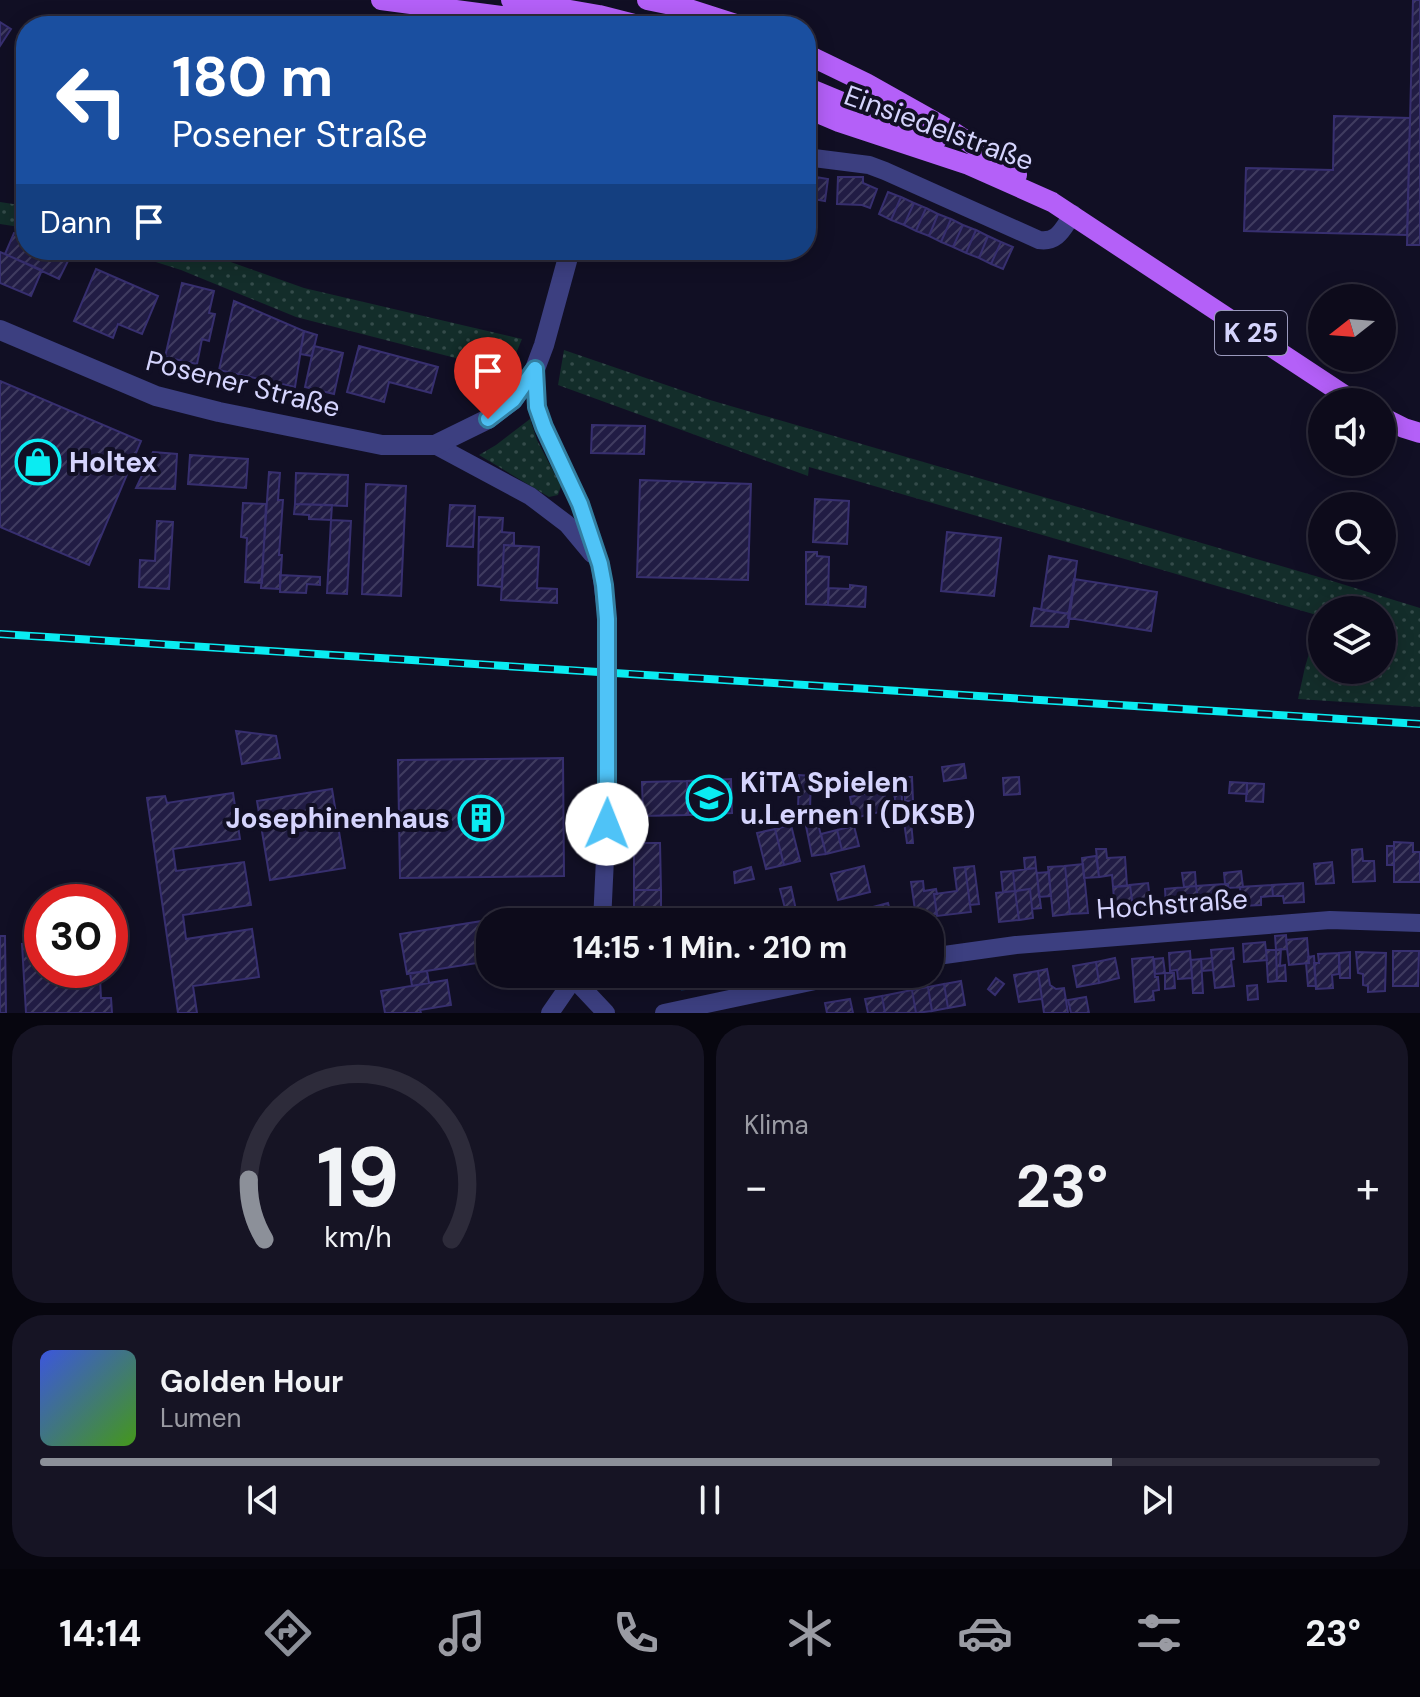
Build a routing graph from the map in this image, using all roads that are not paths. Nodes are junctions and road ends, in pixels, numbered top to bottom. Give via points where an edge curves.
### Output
1 (381, 0) edge
2 (646, 0) edge
3 (509, 14) edge
4 (603, 16) edge
5 (711, 16) edge
6 (816, 59) edge
7 (816, 91) edge
8 (816, 112) edge
9 (816, 158) edge
10 (999, 165) junction
11 (1052, 202) junction
12 (1073, 214) junction
13 (566, 260) edge
14 (0, 330) edge
15 (535, 369) junction
16 (1334, 388) edge
17 (1396, 424) edge
18 (1420, 433) edge
19 (435, 445) junction
20 (600, 564) junction
21 (603, 908) edge
22 (1420, 923) edge
23 (944, 955) edge
24 (569, 988) edge
25 (585, 988) edge
26 (782, 988) edge
27 (553, 1013) edge
28 (606, 1013) edge
29 (664, 1013) edge

1 - 3 main road
2 - 5 main road
3 - 4 main road
6 - 10 main road, Einsiedelstraße / K 25 via 955,133
7 - 10 main road, Einsiedelstraße / K 25
8 - 11 main road, Einsiedelstraße / K 25 via 969,165
9 - 12 street, Einsiedelstraße via 869,165 1048,242
10 - 11 main road, Einsiedelstraße / K 25
11 - 12 main road, Einsiedelstraße / K 25
12 - 16 main road, Einsiedelstraße / K 25
13 - 15 street, Posener Straße
14 - 19 street, Posener Straße via 156,396 382,445
15 - 19 street, Posener Straße via 513,400
15 - 20 street via 537,407
17 - 18 main road
19 - 20 street, Posener Straße via 530,496 567,524
20 - 21 street, bridge via 607,619
22 - 23 street, Hochstraße via 1330,920
24 - 27 street
25 - 28 street
26 - 29 street

